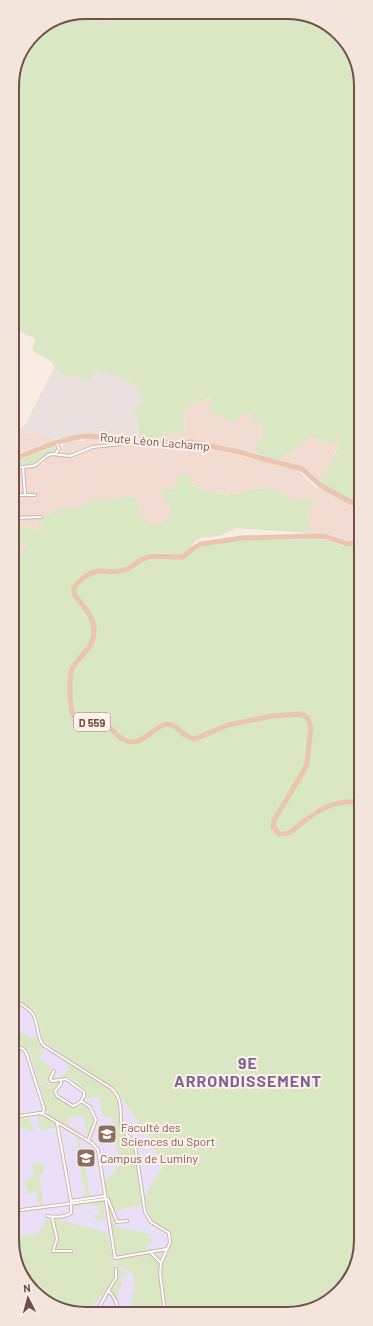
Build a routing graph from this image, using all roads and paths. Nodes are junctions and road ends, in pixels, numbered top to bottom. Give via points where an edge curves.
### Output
1 (56, 444) junction
2 (120, 444) dead end
3 (56, 453) junction
4 (19, 457) edge
5 (19, 467) edge
6 (23, 467) junction
7 (19, 494) edge
8 (25, 495) junction
9 (35, 495) dead end
10 (354, 505) edge
11 (41, 517) dead end
12 (19, 518) edge
13 (354, 543) edge
14 (354, 802) edge
15 (19, 1003) edge
16 (19, 1048) edge
17 (54, 1071) dead end
18 (61, 1080) junction
19 (81, 1101) junction
20 (43, 1114) junction
21 (19, 1115) edge
22 (57, 1123) junction
23 (88, 1141) junction
24 (105, 1196) junction
25 (106, 1199) junction
26 (71, 1203) junction
27 (19, 1211) edge
28 (47, 1216) dead end
29 (52, 1217) junction
30 (126, 1221) dead end
31 (167, 1249) junction
32 (71, 1251) dead end
33 (150, 1252) junction
34 (161, 1263) junction
35 (116, 1269) dead end
36 (108, 1291) junction
37 (99, 1307) edge
38 (118, 1307) edge
39 (165, 1307) edge

1 - 3 street via 59,449
1 - 4 main road, Route Léon Lachamp
1 - 10 main road, Route Léon Lachamp via 75,437 90,436 142,443 192,442 209,445 302,469 320,485
2 - 3 street via 93,447 70,456
3 - 6 street via 48,455 37,464
5 - 6 street
6 - 8 street
7 - 8 street
8 - 9 street
11 - 12 street
13 - 14 main road, D 559 via 313,536 242,538 201,544 183,557 156,556 142,559 123,570 93,572 74,587 74,594 93,622 94,634 88,650 72,668 70,707 73,715 109,726 119,736 132,742 145,738 165,724 174,725 185,736 196,739 228,725 272,716 303,714 311,726 307,763 276,814 274,830 279,834 285,834 314,812 328,805
15 - 31 street via 32,1012 38,1038 43,1044 111,1088 117,1095 122,1128 135,1145 145,1212 151,1222 169,1233 170,1243
16 - 20 street via 26,1052 44,1108
17 - 18 street via 50,1076 51,1080
18 - 19 street via 66,1079 82,1089 84,1096
18 - 19 street via 55,1091 57,1096 73,1106
19 - 23 street via 90,1107 96,1120
20 - 21 street
20 - 22 street
22 - 23 street
22 - 26 street
23 - 24 street via 98,1150
24 - 25 street
24 - 26 street
25 - 26 street
25 - 30 street via 118,1222
25 - 33 street via 114,1258
26 - 27 street
26 - 29 street via 70,1215
28 - 29 street
29 - 32 street via 57,1239 54,1251
31 - 33 street
31 - 34 street
33 - 34 street
34 - 39 street via 160,1280
35 - 36 street via 116,1278
36 - 37 street
36 - 38 street

